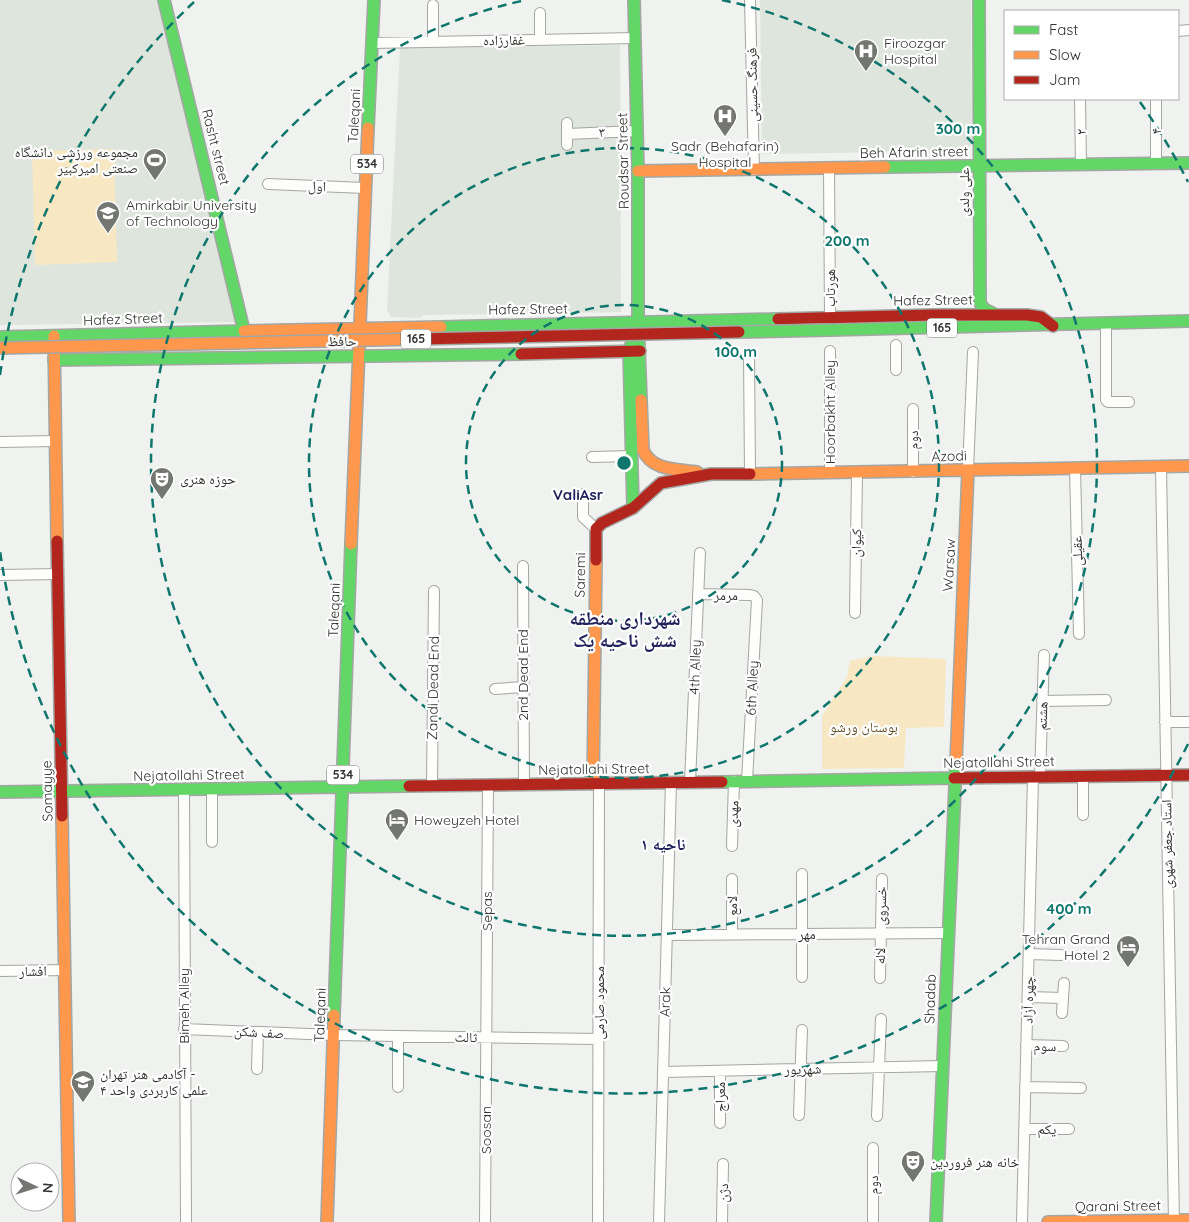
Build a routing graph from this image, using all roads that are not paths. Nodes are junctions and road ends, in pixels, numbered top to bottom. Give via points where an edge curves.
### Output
1 (164, 0) edge
2 (374, 0) edge
3 (634, 0) edge
4 (750, 0) edge
5 (979, 0) edge
6 (433, 5) dead end
7 (540, 13) dead end
8 (635, 38) junction
9 (540, 40) junction
10 (433, 42) junction
11 (372, 43) junction
12 (1080, 100) edge
13 (1156, 100) edge
14 (567, 122) dead end
15 (638, 131) junction
16 (567, 134) junction
17 (566, 145) dead end
18 (1189, 163) edge
19 (1156, 164) junction
20 (1081, 165) junction
21 (978, 166) junction
22 (829, 168) junction
23 (754, 170) junction
24 (638, 171) junction
25 (268, 184) dead end
26 (366, 188) junction
27 (996, 315) junction
28 (830, 317) junction
29 (1189, 321) edge
30 (638, 322) junction
31 (1106, 324) junction
32 (501, 325) junction
33 (454, 326) junction
34 (1053, 326) junction
35 (359, 328) junction
36 (244, 331) junction
37 (54, 336) junction
38 (0, 337) edge
39 (896, 345) dead end
40 (0, 348) edge
41 (635, 351) junction
42 (830, 351) dead end
43 (973, 352) dead end
44 (501, 354) junction
45 (749, 354) dead end
46 (454, 355) junction
47 (358, 356) junction
48 (251, 358) junction
49 (54, 360) junction
50 (896, 370) dead end
51 (1129, 402) dead end
52 (913, 409) dead end
53 (56, 441) junction
54 (0, 442) edge
55 (632, 456) junction
56 (592, 457) dead end
57 (1189, 466) edge
58 (1161, 467) junction
59 (1075, 468) junction
60 (968, 470) junction
61 (913, 472) junction
62 (830, 473) junction
63 (857, 473) junction
64 (711, 474) junction
65 (750, 474) junction
66 (583, 494) dead end
67 (633, 508) junction
68 (596, 529) junction
69 (700, 553) dead end
70 (523, 566) dead end
71 (58, 574) junction
72 (0, 575) edge
73 (434, 591) dead end
74 (698, 594) junction
75 (754, 596) joint
76 (856, 613) dead end
77 (1079, 634) dead end
78 (1044, 655) dead end
79 (523, 687) junction
80 (495, 688) dead end
81 (1106, 700) dead end
82 (1042, 701) junction
83 (1166, 722) junction
84 (1189, 722) edge
85 (1166, 775) junction
86 (1189, 775) edge
87 (1083, 776) junction
88 (1036, 777) junction
89 (954, 778) junction
90 (734, 781) junction
91 (747, 781) junction
92 (672, 782) junction
93 (690, 782) junction
94 (596, 784) junction
95 (488, 785) junction
96 (524, 785) junction
97 (432, 786) junction
98 (343, 787) junction
99 (212, 789) junction
100 (184, 790) junction
101 (0, 792) edge
102 (62, 792) junction
103 (1083, 815) dead end
104 (212, 842) dead end
105 (732, 846) dead end
106 (802, 874) dead end
107 (732, 879) dead end
108 (882, 879) dead end
109 (880, 933) junction
110 (948, 933) junction
111 (732, 934) junction
112 (802, 934) junction
113 (667, 935) junction
114 (1029, 954) junction
115 (1061, 955) dead end
116 (65, 970) junction
117 (0, 971) edge
118 (802, 977) dead end
119 (880, 978) dead end
120 (1064, 982) dead end
121 (1028, 997) junction
122 (1063, 998) junction
123 (1062, 1013) dead end
124 (881, 1019) dead end
125 (184, 1029) junction
126 (802, 1030) dead end
127 (258, 1032) junction
128 (334, 1035) junction
129 (398, 1036) junction
130 (487, 1038) junction
131 (599, 1039) junction
132 (1026, 1045) junction
133 (1063, 1046) dead end
134 (942, 1066) junction
135 (880, 1067) junction
136 (257, 1069) dead end
137 (801, 1069) junction
138 (720, 1071) junction
139 (663, 1072) junction
140 (398, 1087) dead end
141 (1025, 1087) junction
142 (1081, 1088) dead end
143 (799, 1115) dead end
144 (877, 1116) dead end
145 (720, 1123) dead end
146 (1024, 1128) junction
147 (1069, 1129) dead end
148 (874, 1148) dead end
149 (723, 1164) dead end
150 (1189, 1220) edge
151 (1174, 1221) edge
152 (70, 1222) edge
153 (186, 1222) edge
154 (327, 1222) edge
155 (486, 1222) edge
156 (598, 1222) edge
157 (659, 1222) edge
158 (722, 1222) edge
159 (873, 1222) edge
160 (936, 1222) edge
161 (1022, 1222) edge
162 (1048, 1222) edge

1 - 36 main road, Rasht street
2 - 11 main road, Taleqani / 534
3 - 8 main road, Roudsar Street
4 - 23 street, فرهنگ حسینی
5 - 21 main road, علی ولدی
6 - 10 street
7 - 9 street
8 - 9 street, غفارزاده
8 - 15 main road, Roudsar Street
9 - 10 street, غفارزاده
10 - 11 street, غفارزاده
11 - 26 main road, Taleqani / 534
12 - 20 street, ۲
13 - 19 street, ۴
14 - 16 street
15 - 16 street, ۳
15 - 24 main road, Roudsar Street
16 - 17 street
18 - 19 main road, Beh Afarin street
19 - 20 main road, Beh Afarin street
20 - 21 main road, Beh Afarin street
21 - 22 main road, Beh Afarin street
21 - 27 main road, علی ولدی via 980,303
22 - 23 main road, Beh Afarin street
22 - 28 street, هورتاب
23 - 24 main road, Beh Afarin street
24 - 30 main road, Roudsar Street
25 - 26 street, اول
26 - 35 main road, Taleqani / 534
27 - 28 main road, Hafez Street / 165
27 - 34 main road, Hafez Street / 165 via 1036,316
28 - 30 main road, Hafez Street / 165
29 - 31 main road, Hafez Street / 165
30 - 32 main road, Hafez Street / 165
30 - 41 main road, Roudsar Street
31 - 34 main road, Hafez Street / 165
31 - 51 street via 1106,400
32 - 33 main road, Hafez Street / 165
32 - 44 main road via 511,329 515,338 513,347 506,354
33 - 35 main road, Hafez Street / 165
33 - 46 main road via 440,330 436,340 443,353
34 - 40 main road, Hafez Street / 165, bridge
35 - 36 main road, Hafez Street / 165
35 - 47 main road, Taleqani / 534
36 - 37 main road, Hafez Street / 165
36 - 48 main road, Rasht street
37 - 38 main road, Hafez Street / 165
37 - 49 main road, Somayye
39 - 50 street
41 - 44 main road, حافظ
41 - 55 main road
41 - 64 main road via 644,456 662,466
42 - 62 street, Hoorbakht Alley
43 - 60 street, Warsaw
44 - 46 main road, حافظ
45 - 65 street
46 - 47 main road, حافظ
47 - 48 main road, حافظ
47 - 98 main road, Taleqani / 534
48 - 49 main road, حافظ
49 - 53 main road, Somayye
52 - 61 street, دوم
53 - 54 street
53 - 71 main road, Somayye
55 - 56 street
55 - 67 main road
57 - 58 main road, Azodi
58 - 59 main road, Azodi
58 - 83 street, استاد جعفر شهری
59 - 60 main road, Azodi
59 - 77 street, عقیلی
60 - 61 main road, Azodi
60 - 89 main road, Warsaw
61 - 63 main road, Azodi
62 - 63 main road, Azodi
62 - 65 main road, Azodi
63 - 76 street, کیوان
64 - 65 main road, Azodi
64 - 67 main road via 661,483
66 - 68 street via 583,517
67 - 68 main road
68 - 94 main road, Saremi
69 - 74 street, 4th Alley
70 - 79 street, 2nd Dead End
71 - 72 street
71 - 102 main road, Somayye
73 - 97 street, Zandi Dead End
74 - 75 street, مرمر
74 - 93 street, 4th Alley
75 - 91 street, 6th Alley via 757,600
78 - 82 street, هشتم
79 - 80 street
79 - 96 street, 2nd Dead End
81 - 82 street
82 - 88 street, هشتم
83 - 84 street
83 - 85 street, استاد جعفر شهری
85 - 86 main road, Nejatollahi Street
85 - 87 main road, Nejatollahi Street
85 - 151 street, استاد جعفر شهری
87 - 88 main road, Nejatollahi Street
87 - 103 street
88 - 89 main road, Nejatollahi Street
88 - 114 street, چهره آزاد
89 - 91 main road, Nejatollahi Street
89 - 110 main road, Shadab
90 - 91 main road, Nejatollahi Street
90 - 93 main road, Nejatollahi Street
90 - 105 street, مهدی
92 - 93 main road, Nejatollahi Street
92 - 94 main road, Nejatollahi Street
92 - 113 street, Arak
94 - 96 main road, Nejatollahi Street
94 - 131 street, محمود صارمی
95 - 96 main road, Nejatollahi Street
95 - 97 main road, Nejatollahi Street
95 - 130 street, Sepas
97 - 98 main road, Nejatollahi Street
98 - 99 main road, Nejatollahi Street
98 - 128 main road, Taleqani / 534
99 - 100 main road, Nejatollahi Street
99 - 104 street
100 - 102 main road, Nejatollahi Street
100 - 125 street, Bimeh Alley
101 - 102 main road, Nejatollahi Street
102 - 116 main road, Somayye
106 - 112 street
107 - 111 street, لامع
108 - 109 street, خسروی
109 - 110 street, مهر
109 - 112 street, مهر
109 - 119 street, لاله
110 - 134 main road, Shadab
111 - 112 street, مهر
111 - 113 street, مهر
112 - 118 street
113 - 139 street, Arak
114 - 115 street
114 - 121 street, چهره آزاد
116 - 117 street, افشار
116 - 152 main road, Somayye
120 - 122 street
121 - 122 street
121 - 132 street, چهره آزاد
122 - 123 street
124 - 135 street
125 - 127 street, صف شکن
125 - 153 street, Bimeh Alley
126 - 137 street
127 - 128 street, صف شکن
127 - 136 street
128 - 129 street, ثالث
128 - 154 main road, Taleqani / 534
129 - 130 street, ثالث
129 - 140 street
130 - 131 street, ثالث
130 - 155 street, Soosan
131 - 156 street, محمود صارمی
132 - 133 street, سوم
132 - 141 street, چهره آزاد
134 - 135 street, شهریور
134 - 160 main road, Shadab
135 - 137 street, شهریور
135 - 144 street
137 - 138 street, شهریور
137 - 143 street
138 - 139 street, شهریور
138 - 145 street, معراج
139 - 157 street, Arak
141 - 142 street
141 - 146 street, چهره آزاد
146 - 147 street, یکم
146 - 161 street, چهره آزاد
148 - 159 street, دوم
149 - 158 street, دژن
150 - 151 main road, Qarani Street
151 - 162 main road, Qarani Street

